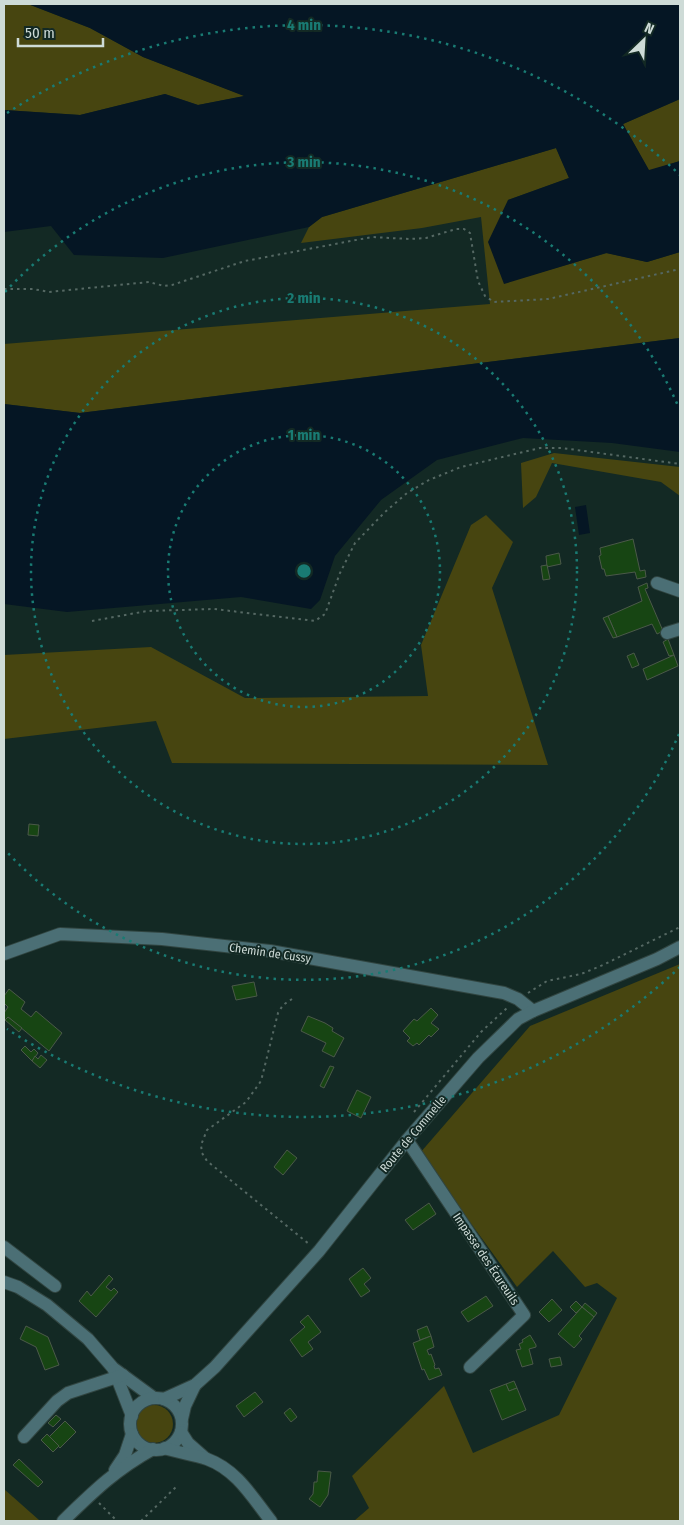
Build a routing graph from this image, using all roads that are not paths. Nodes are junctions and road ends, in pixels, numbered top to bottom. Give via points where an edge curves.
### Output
1 (657, 584) dead end
2 (680, 591) edge
3 (680, 629) edge
4 (667, 634) dead end
5 (680, 947) edge
6 (4, 954) edge
7 (533, 1010) junction
8 (406, 1140) junction
9 (4, 1247) edge
10 (4, 1282) edge
11 (55, 1286) dead end
12 (470, 1366) dead end
13 (118, 1374) junction
14 (195, 1385) junction
15 (159, 1398) junction
16 (132, 1416) junction
17 (182, 1426) junction
18 (132, 1434) junction
19 (24, 1437) dead end
20 (159, 1449) junction
21 (204, 1458) junction
22 (110, 1476) junction
23 (63, 1521) edge
24 (271, 1521) edge

1 - 2 street
3 - 4 street
5 - 7 street, Route de Commelle
6 - 7 street, Chemin de Cussy via 60,934 162,939 270,951 504,993
7 - 8 street, Route de Commelle via 496,1038
8 - 12 street, Impasse des Écureuils via 524,1315
8 - 14 street, Route de Commelle via 319,1251
9 - 11 street
10 - 13 street via 18,1287 66,1319
13 - 15 street
13 - 16 street
13 - 19 street via 68,1393
14 - 15 street, Route de Commelle
14 - 17 street, Route de Commelle via 185,1406
15 - 16 street via 140,1404
15 - 17 street via 176,1407
16 - 18 street
17 - 20 street via 177,1439
17 - 21 street via 188,1443
18 - 20 street via 145,1447
18 - 22 street via 124,1455
20 - 21 street
20 - 22 street
21 - 24 street via 221,1464 235,1475
22 - 23 street

